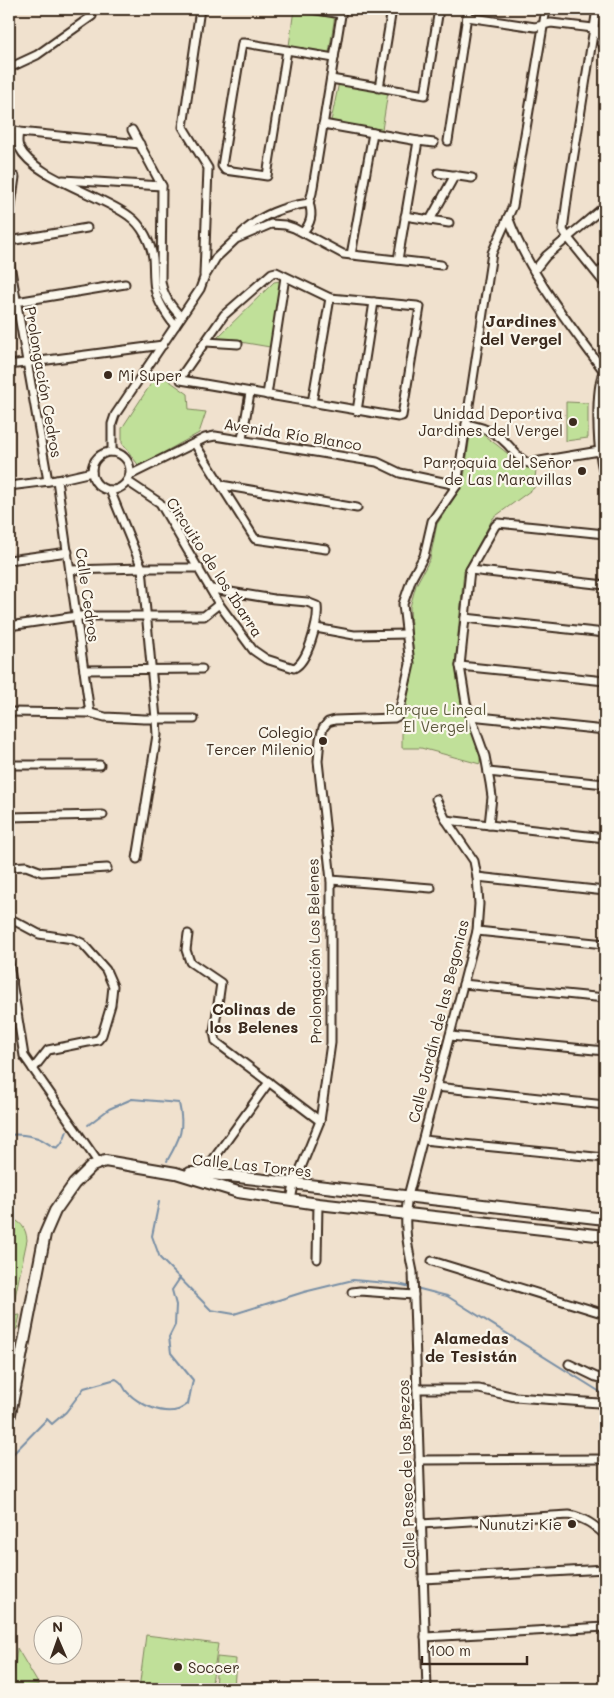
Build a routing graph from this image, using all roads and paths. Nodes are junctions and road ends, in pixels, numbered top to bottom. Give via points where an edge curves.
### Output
1 (200, 9) edge
2 (310, 9) edge
3 (392, 9) edge
4 (440, 9) edge
5 (468, 9) edge
6 (546, 9) edge
7 (597, 9) edge
8 (342, 11) edge
9 (92, 16) dead end
10 (467, 17) junction
11 (543, 25) junction
12 (593, 28) junction
13 (287, 50) junction
14 (605, 50) edge
15 (334, 58) junction
16 (9, 68) edge
17 (331, 79) junction
18 (379, 88) junction
19 (323, 124) junction
20 (9, 129) edge
21 (132, 130) dead end
22 (19, 132) junction
23 (373, 133) junction
24 (418, 141) junction
25 (448, 141) dead end
26 (434, 142) dead end
27 (140, 144) junction
28 (438, 173) dead end
29 (455, 175) junction
30 (15, 177) dead end
31 (472, 178) dead end
32 (57, 179) junction
33 (162, 186) junction
34 (11, 191) edge
35 (309, 203) junction
36 (605, 206) edge
37 (274, 211) junction
38 (405, 216) junction
39 (508, 217) junction
40 (9, 220) edge
41 (430, 220) junction
42 (277, 223) junction
43 (449, 223) dead end
44 (87, 228) dead end
45 (303, 232) junction
46 (568, 238) junction
47 (236, 239) junction
48 (9, 241) edge
49 (206, 245) junction
50 (151, 249) junction
51 (161, 249) junction
52 (222, 252) junction
53 (351, 255) junction
54 (9, 259) edge
55 (398, 260) junction
56 (441, 265) dead end
57 (605, 268) edge
58 (534, 270) junction
59 (598, 273) junction
60 (286, 277) junction
61 (204, 278) junction
62 (125, 284) dead end
63 (605, 284) edge
64 (330, 298) junction
65 (16, 302) junction
66 (374, 302) junction
67 (181, 318) junction
68 (175, 326) junction
69 (206, 342) junction
70 (238, 344) dead end
71 (163, 345) junction
72 (27, 362) junction
73 (9, 365) edge
74 (604, 368) edge
75 (250, 393) junction
76 (267, 396) junction
77 (312, 403) junction
78 (358, 411) junction
79 (466, 424) junction
80 (242, 439) junction
81 (195, 444) junction
82 (603, 451) edge
83 (112, 452) junction
84 (92, 472) junction
85 (605, 477) edge
86 (128, 478) junction
87 (58, 480) junction
88 (48, 481) junction
89 (221, 485) junction
90 (457, 485) junction
91 (9, 486) edge
92 (110, 490) junction
93 (357, 508) dead end
94 (605, 534) edge
95 (326, 549) dead end
96 (68, 552) junction
97 (9, 560) edge
98 (142, 568) junction
99 (199, 568) junction
100 (70, 570) junction
101 (470, 570) junction
102 (605, 585) edge
103 (212, 589) junction
104 (220, 604) junction
105 (77, 616) junction
106 (146, 617) junction
107 (465, 618) junction
108 (9, 626) edge
109 (316, 628) junction
110 (605, 633) edge
111 (406, 634) junction
112 (460, 666) junction
113 (151, 669) junction
114 (202, 669) dead end
115 (84, 670) junction
116 (605, 681) edge
117 (9, 712) edge
118 (90, 713) junction
119 (470, 716) junction
120 (156, 719) junction
121 (194, 719) dead end
122 (605, 730) edge
123 (9, 765) edge
124 (100, 765) dead end
125 (488, 772) junction
126 (605, 784) edge
127 (436, 799) dead end
128 (103, 815) dead end
129 (9, 817) edge
130 (446, 820) junction
131 (489, 825) junction
132 (605, 838) edge
133 (137, 859) dead end
134 (9, 867) edge
135 (107, 868) dead end
136 (477, 877) junction
137 (331, 880) junction
138 (431, 888) dead end
139 (605, 891) edge
140 (9, 918) edge
141 (477, 931) junction
142 (188, 934) dead end
143 (605, 944) edge
144 (9, 963) edge
145 (463, 984) junction
146 (605, 998) edge
147 (450, 1036) junction
148 (605, 1051) edge
149 (33, 1069) junction
150 (269, 1082) junction
151 (436, 1087) junction
152 (605, 1105) edge
153 (320, 1121) junction
154 (423, 1140) junction
155 (605, 1158) edge
156 (98, 1162) junction
157 (202, 1177) junction
158 (294, 1185) junction
159 (408, 1196) junction
160 (291, 1200) junction
161 (318, 1204) junction
162 (405, 1214) junction
163 (605, 1219) edge
164 (605, 1236) edge
165 (410, 1257) joint
166 (317, 1259) dead end
167 (432, 1261) dead end
168 (352, 1292) dead end
169 (414, 1293) junction
170 (605, 1314) edge
171 (569, 1364) dead end
172 (605, 1379) edge
173 (417, 1389) junction
174 (605, 1408) edge
175 (9, 1419) edge
176 (605, 1459) edge
177 (419, 1460) junction
178 (421, 1524) junction
179 (605, 1534) edge
180 (605, 1569) edge
181 (423, 1579) junction
182 (605, 1627) edge
183 (425, 1637) junction
184 (427, 1689) edge

1 - 49 street via 183,127 208,168
2 - 8 street
3 - 18 street
4 - 18 street via 425,95
5 - 10 street
6 - 11 street, Prolongación Los Belenes
7 - 12 street
8 - 15 street
9 - 16 street via 37,54
10 - 11 street via 535,27
10 - 25 street
11 - 12 street
11 - 39 street, Prolongación Los Belenes via 513,206
12 - 14 street
12 - 46 street via 568,192 564,230
13 - 13 street via 267,176 223,169 241,45
13 - 15 street
15 - 17 street
17 - 18 street
17 - 19 street
19 - 23 street
19 - 35 street
20 - 22 street
21 - 27 street
22 - 27 street
22 - 32 street via 19,147 33,163
23 - 24 street
23 - 53 street
24 - 26 street
24 - 38 street
27 - 33 street
28 - 29 street
29 - 31 street
29 - 41 street
30 - 34 street
32 - 33 street
32 - 50 street via 131,217 139,225
33 - 51 street
34 - 40 street
35 - 37 street
35 - 45 street via 311,218
36 - 46 street
37 - 42 street
37 - 47 street via 250,225
38 - 41 street
38 - 55 street
39 - 58 street via 518,244
39 - 79 street, Prolongación Los Belenes via 492,253
41 - 43 street
42 - 45 street
42 - 47 street
44 - 48 street
45 - 53 street via 343,254
46 - 58 street
46 - 59 street
47 - 52 street
49 - 52 street
49 - 61 street
50 - 51 street
50 - 68 street via 155,290
51 - 67 street via 164,292
52 - 61 street
53 - 55 street
54 - 65 street, Prolongación Cedros
55 - 56 street
57 - 59 street
58 - 74 street via 553,302
59 - 63 street
60 - 64 street
60 - 69 street via 272,273 224,315
60 - 76 street
61 - 67 street
62 - 65 street
64 - 66 street
64 - 77 street
65 - 72 street, Prolongación Cedros
66 - 78 street
66 - 78 street via 417,306 420,311 402,416
67 - 68 street
68 - 71 street
69 - 70 street
69 - 75 street via 181,380
71 - 72 street
71 - 83 street via 116,415 111,433
72 - 73 street
72 - 88 street, Prolongación Cedros
74 - 82 street via 598,404
75 - 76 street
75 - 80 street
76 - 77 street
77 - 78 street
79 - 82 street via 497,435 528,463
79 - 90 street, Prolongación Los Belenes
80 - 81 street, Avenida Río Blanco via 215,436
80 - 90 street, Avenida Río Blanco via 377,462 400,473
81 - 86 street, Avenida Río Blanco
81 - 89 street
82 - 85 street
83 - 84 street via 98,458
83 - 86 street via 126,459
84 - 87 street
84 - 92 street via 97,483
86 - 92 street via 120,488
86 - 99 street, Circuito de los Ibarra via 160,504
87 - 88 street
87 - 96 street, Calle Cedros
88 - 91 street
89 - 93 street
89 - 95 street via 255,538
90 - 111 street, Prolongación Los Belenes via 432,521 424,556 403,604
92 - 98 street
94 - 101 street via 498,523
96 - 97 street
96 - 100 street, Calle Cedros
98 - 99 street
98 - 100 street
98 - 106 street
99 - 103 street, Circuito de los Ibarra
100 - 105 street, Calle Cedros
101 - 102 street
101 - 107 street
103 - 104 street, Circuito de los Ibarra
103 - 109 street via 307,602 316,606
104 - 106 street via 204,616
104 - 109 street, Circuito de los Ibarra via 253,650 288,668 301,663
105 - 106 street
105 - 108 street
105 - 115 street, Calle Cedros
106 - 113 street
107 - 110 street
107 - 112 street
109 - 111 street via 354,635
111 - 137 street, Prolongación Los Belenes via 410,664 398,716 335,720 323,728 318,761
112 - 116 street
112 - 119 street
113 - 114 street
113 - 115 street
113 - 120 street
115 - 118 street, Calle Cedros
117 - 118 street
118 - 120 street via 104,717
119 - 122 street
119 - 125 street
120 - 121 street
120 - 133 street
123 - 124 street
125 - 126 street
125 - 131 street via 492,797
127 - 130 street, Calle Jardín de las Begonias
128 - 129 street
130 - 131 street
130 - 136 street, Calle Jardín de las Begonias via 474,860
131 - 132 street
134 - 135 street via 26,866 42,872
136 - 139 street
136 - 141 street, Calle Jardín de las Begonias
137 - 138 street
137 - 153 street, Prolongación Los Belenes via 331,1043
140 - 149 street via 38,934 82,943 106,970 113,986 102,1036 98,1040 48,1050
141 - 143 street
141 - 145 street, Calle Jardín de las Begonias
142 - 150 street via 186,950 190,962 220,983 214,1032 216,1042
144 - 149 street via 24,1056
145 - 146 street
145 - 147 street, Calle Jardín de las Begonias
147 - 148 street
147 - 151 street, Calle Jardín de las Begonias
149 - 156 street
150 - 153 street
150 - 157 street
151 - 152 street
151 - 154 street, Calle Jardín de las Begonias
153 - 158 street, Prolongación Los Belenes
154 - 155 street
154 - 159 street, Calle Jardín de las Begonias
156 - 157 main road, Calle Las Torres
156 - 175 main road via 74,1184 50,1221
157 - 158 main road, Calle Las Torres
157 - 160 main road, Calle Las Torres via 238,1192
158 - 159 main road, Calle Las Torres
158 - 160 street, Prolongación Los Belenes
159 - 162 street, Calle Jardín de las Begonias
159 - 163 main road, Calle Las Torres
160 - 161 main road, Calle Las Torres
161 - 162 main road, Calle Las Torres
161 - 166 street
162 - 164 main road, Calle Las Torres
162 - 165 street, Calle Jardín de las Begonias
165 - 169 street, Calle Paseo de los Brezos
167 - 170 street
168 - 169 street
169 - 173 street, Calle Paseo de los Brezos
171 - 172 street
173 - 174 street via 479,1389 515,1397 599,1403
173 - 177 street, Calle Paseo de los Brezos
176 - 177 street
177 - 178 street, Calle Paseo de los Brezos
178 - 179 street via 570,1515 581,1517
178 - 181 street, Calle Paseo de los Brezos
180 - 181 street
181 - 183 street, Calle Paseo de los Brezos
182 - 183 street
183 - 184 street, Calle Paseo de los Brezos

